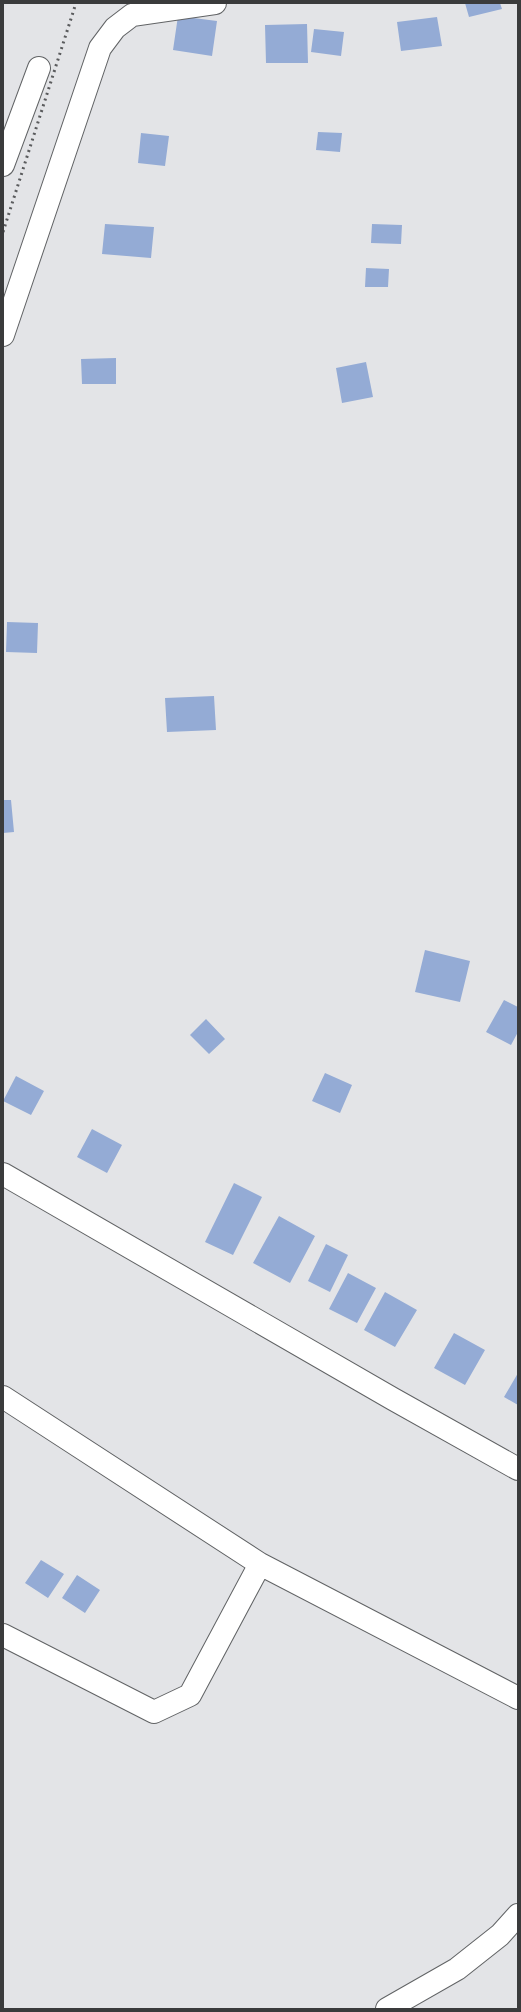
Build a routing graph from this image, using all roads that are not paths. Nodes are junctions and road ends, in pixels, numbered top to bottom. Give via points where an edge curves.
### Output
1 (215, 3) edge
2 (134, 9) edge
3 (39, 68) dead end
4 (3, 165) edge
5 (3, 336) edge
6 (3, 1174) edge
7 (3, 1397) edge
8 (518, 1469) edge
9 (260, 1564) junction
10 (3, 1634) edge
11 (518, 1698) edge
12 (518, 1915) edge
13 (387, 2009) edge

1 - 2 street
2 - 5 street via 100,48
3 - 4 street
6 - 8 street via 393,1400
7 - 9 street
9 - 10 street via 190,1694 154,1712
9 - 11 street
12 - 13 street via 500,1935 457,1970

